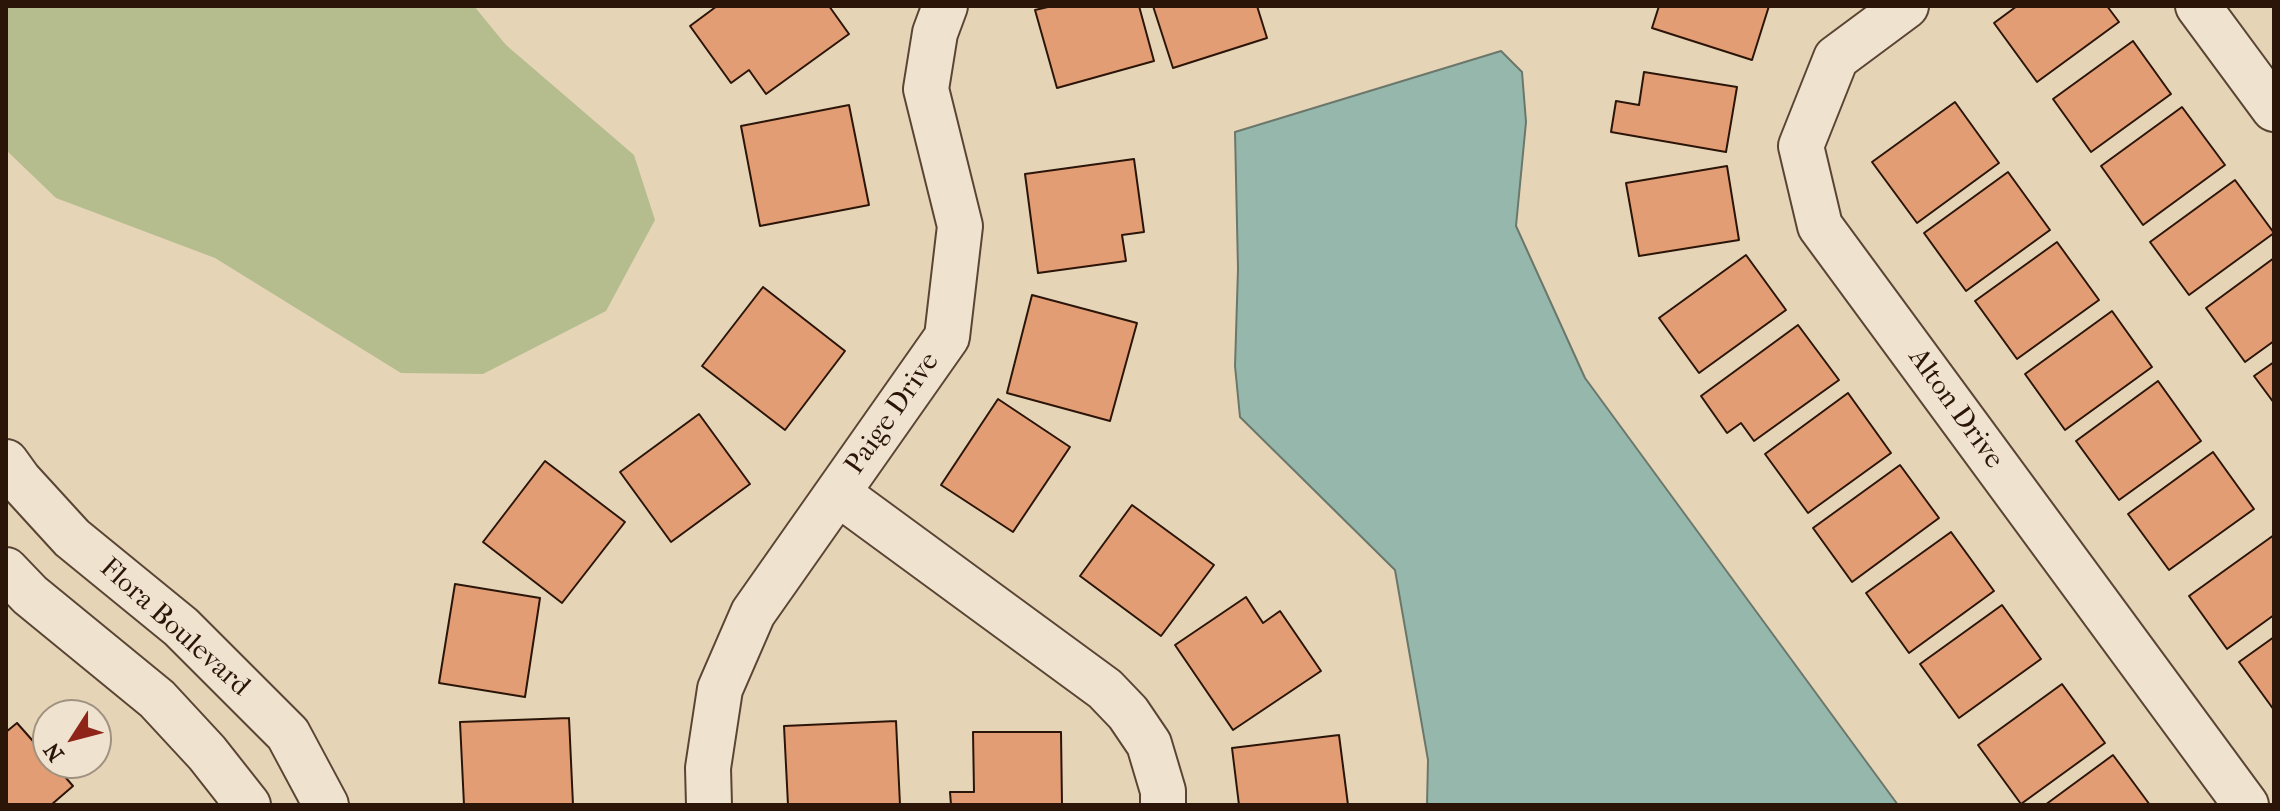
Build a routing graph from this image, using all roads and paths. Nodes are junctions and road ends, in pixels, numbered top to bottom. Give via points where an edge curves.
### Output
1 (945, 6) edge
2 (1906, 6) edge
3 (2198, 6) edge
4 (2274, 109) edge
5 (6, 462) edge
6 (839, 494) junction
7 (6, 570) edge
8 (248, 805) edge
9 (326, 805) edge
10 (709, 805) edge
11 (1163, 805) edge
12 (2246, 805) edge

1 - 6 street, Paige Drive via 926,89 960,226 947,337
2 - 12 street, Alton Drive via 1836,58 1801,146 1820,226
3 - 4 street
5 - 9 street, Flora Boulevard via 72,538 181,627 288,734
6 - 10 street, Paige Drive via 753,613 720,689 708,768
6 - 11 street, Paige Drive via 1105,689 1149,744
7 - 8 street via 157,699

